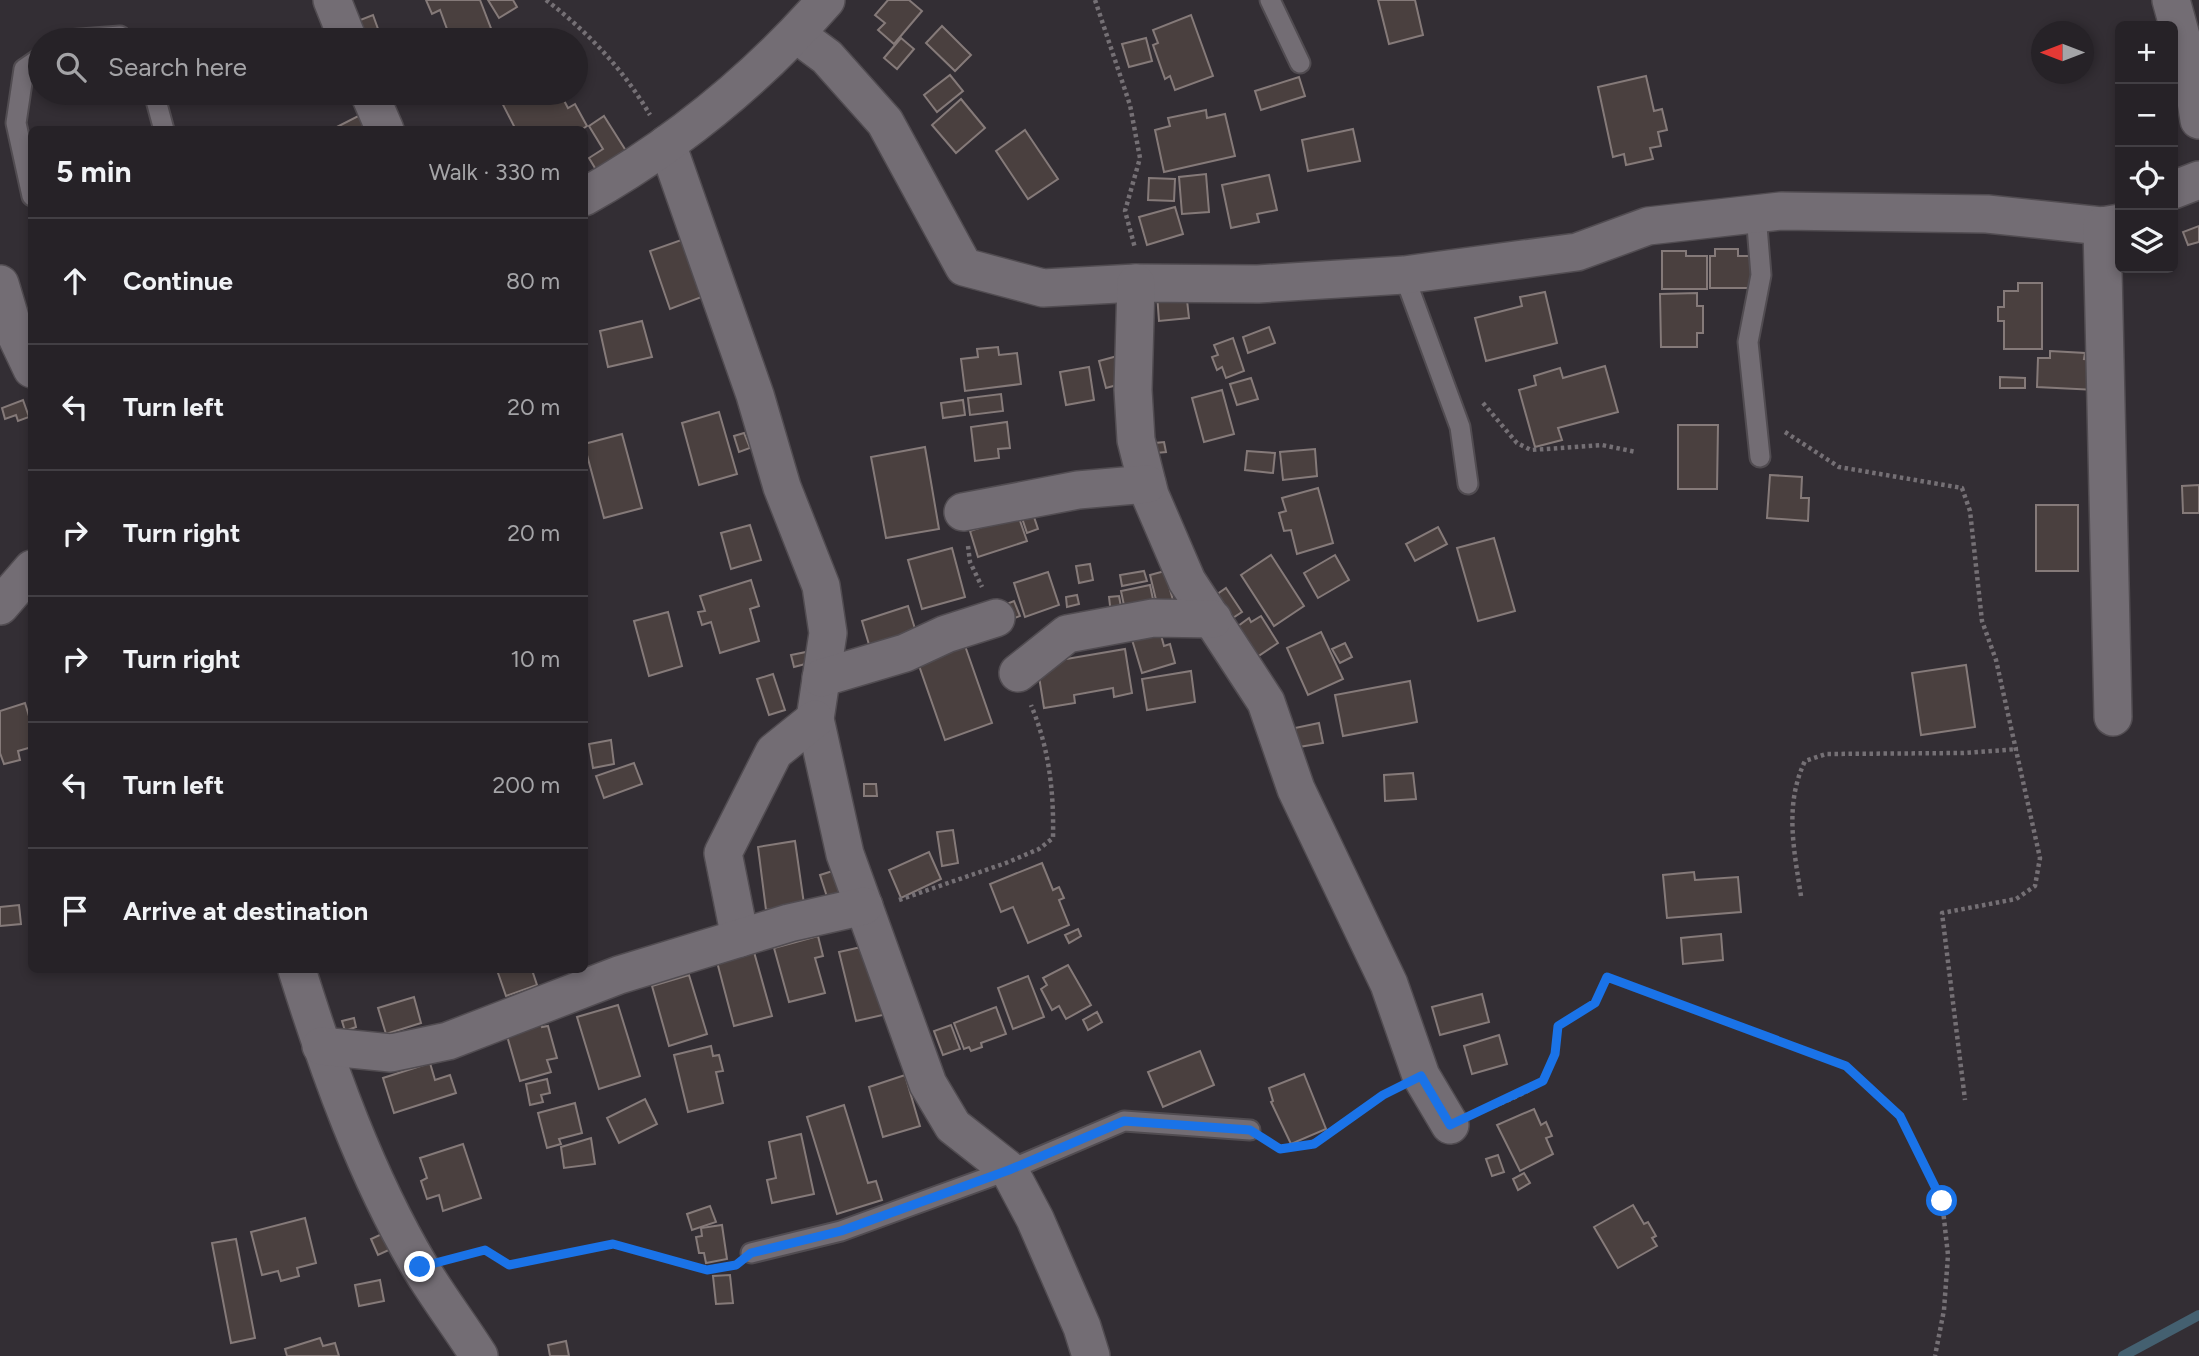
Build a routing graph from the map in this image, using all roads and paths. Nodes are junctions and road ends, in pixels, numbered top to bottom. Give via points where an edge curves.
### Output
1 (332, 0) edge
2 (546, 0) edge
3 (826, 0) edge
4 (1095, 0) edge
5 (1270, 0) edge
6 (2171, 0) edge
7 (343, 28) edge
8 (581, 28) edge
9 (796, 34) junction
10 (588, 36) edge
11 (1300, 63) dead end
12 (28, 66) edge
13 (157, 105) edge
14 (374, 105) edge
15 (2199, 120) edge
16 (163, 126) edge
17 (383, 126) edge
18 (667, 144) junction
19 (28, 178) edge
20 (2199, 180) edge
21 (2178, 188) edge
22 (588, 194) edge
23 (1756, 214) junction
24 (2111, 224) edge
25 (1404, 275) junction
26 (1136, 283) junction
27 (0, 284) edge
28 (28, 361) edge
29 (1443, 375) junction
30 (1757, 426) junction
31 (1636, 452) dead end
32 (1760, 457) dead end
33 (1147, 484) junction
34 (1468, 484) dead end
35 (963, 512) joint
36 (28, 574) edge
37 (0, 606) edge
38 (996, 618) joint
39 (1213, 619) junction
40 (1018, 673) joint
41 (821, 678) junction
42 (2113, 717) dead end
43 (816, 719) junction
44 (2018, 750) junction
45 (1801, 896) dead end
46 (864, 905) junction
47 (740, 938) junction
48 (298, 973) edge
49 (321, 1046) junction
50 (1421, 1076) junction
51 (1965, 1100) dead end
52 (1450, 1125) joint
53 (1250, 1130) joint
54 (1009, 1170) junction
55 (751, 1253) joint
56 (420, 1267) junction
57 (479, 1356) edge
58 (1091, 1356) edge
59 (1935, 1356) edge

1 - 7 street
2 - 8 path
3 - 9 street
4 - 26 path via 1130,105 1140,158 1125,211 1140,266
5 - 11 lane
6 - 15 street
9 - 18 street via 756,73
9 - 26 street via 827,57 886,122 964,267 1043,288
10 - 18 path via 636,92
12 - 19 lane via 16,123
13 - 16 lane
14 - 17 street
18 - 22 street
18 - 41 street via 755,395 782,487 821,586 828,633
20 - 21 street
23 - 24 street via 1987,214
23 - 25 street via 1648,226 1577,252
23 - 30 lane via 1761,275 1748,342
24 - 42 street
25 - 26 street via 1258,284
25 - 29 lane
26 - 33 street via 1133,390 1136,440
27 - 28 street
29 - 31 path via 1482,402 1517,443 1531,450 1602,445
29 - 34 lane via 1460,427
30 - 32 lane
30 - 44 path via 1782,430 1839,467 1962,488 1970,511 1982,621
33 - 35 street via 1078,490
33 - 39 street via 1187,581
35 - 38 path via 970,562
36 - 37 street
38 - 41 street via 905,653
39 - 40 street via 1153,618 1068,634
39 - 50 street via 1266,702 1296,789 1389,984
40 - 46 path via 1042,731 1054,802 1053,838 1006,863 925,892
41 - 43 street
43 - 46 street via 845,854
43 - 47 street via 774,752 723,853
44 - 45 path via 1826,754 1805,761 1794,785 1793,836
44 - 51 path via 2040,858 2035,886 2016,899 1942,914
46 - 47 street
46 - 54 street via 928,1084 953,1126
47 - 49 street via 619,975 448,1041 391,1053
48 - 49 street
49 - 56 street via 394,1219
50 - 52 street
50 - 53 path via 1383,1095 1314,1144 1280,1149
52 - 59 path via 1543,1081 1555,1054 1558,1026 1595,1003 1607,977 1846,1066 1900,1116 1942,1201 1948,1255
53 - 54 lane via 1124,1121
54 - 55 lane via 841,1231
54 - 58 street via 1035,1219
55 - 56 path via 736,1265 707,1270 613,1244 509,1265 485,1250
56 - 57 street

